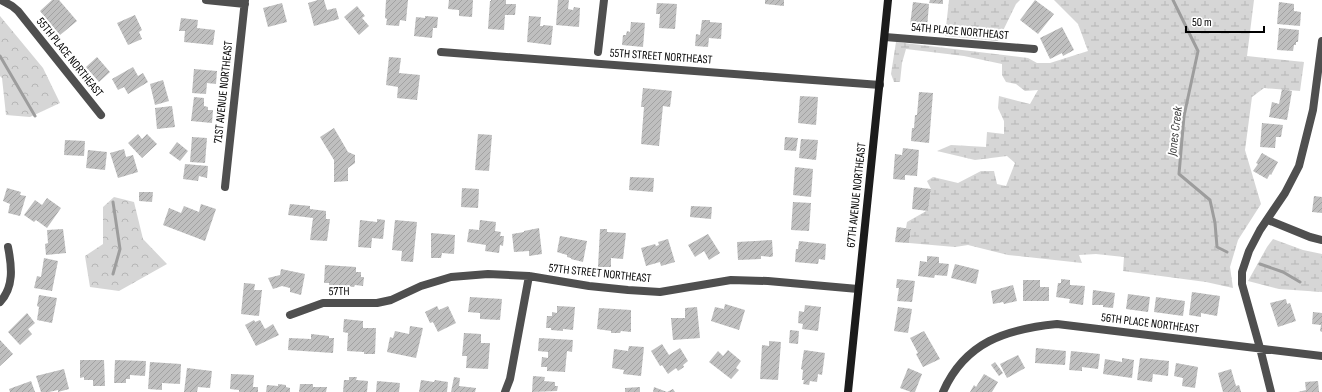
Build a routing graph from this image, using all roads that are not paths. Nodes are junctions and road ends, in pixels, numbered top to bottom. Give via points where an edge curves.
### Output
1 (1, 0) edge
2 (206, 0) edge
3 (604, 0) edge
4 (888, 0) edge
5 (245, 2) edge
6 (884, 37) junction
7 (1322, 41) edge
8 (1034, 50) dead end
9 (441, 52) dead end
10 (598, 52) dead end
11 (880, 85) junction
12 (101, 115) dead end
13 (225, 187) dead end
14 (1268, 220) junction
15 (1322, 240) edge
16 (8, 247) dead end
17 (529, 276) junction
18 (858, 289) junction
19 (391, 300) joint
20 (0, 302) edge
21 (290, 315) dead end
22 (1260, 348) junction
23 (1322, 356) edge
24 (505, 392) edge
25 (848, 392) edge
26 (943, 392) edge
27 (1271, 392) edge

1 - 12 street, 55TH PLACE NORTHEAST via 18,11
2 - 5 street
3 - 10 street
4 - 6 street, 67TH AVENUE NORTHEAST
5 - 13 street, 71ST AVENUE NORTHEAST
6 - 8 street, 54TH PLACE NORTHEAST
6 - 11 street, 67TH AVENUE NORTHEAST
7 - 14 street via 1313,110 1299,166
9 - 11 street, 55TH STREET NORTHEAST
11 - 18 street, 67TH AVENUE NORTHEAST
14 - 15 street
14 - 22 street via 1249,251 1242,272 1242,284
16 - 20 street via 12,267 10,282 7,294
17 - 18 street, 57TH STREET NORTHEAST via 589,286 660,292 731,280 768,280
17 - 19 street, 57TH STREET NORTHEAST via 488,274 451,277 421,286
17 - 24 street via 510,379
18 - 25 street, 67TH AVENUE NORTHEAST
19 - 21 street, 57TH via 372,303 323,303
22 - 23 street, 56TH PLACE NORTHEAST
22 - 26 street, 56TH PLACE NORTHEAST via 1057,324 1030,327 1002,335 978,347 960,364
22 - 27 street

